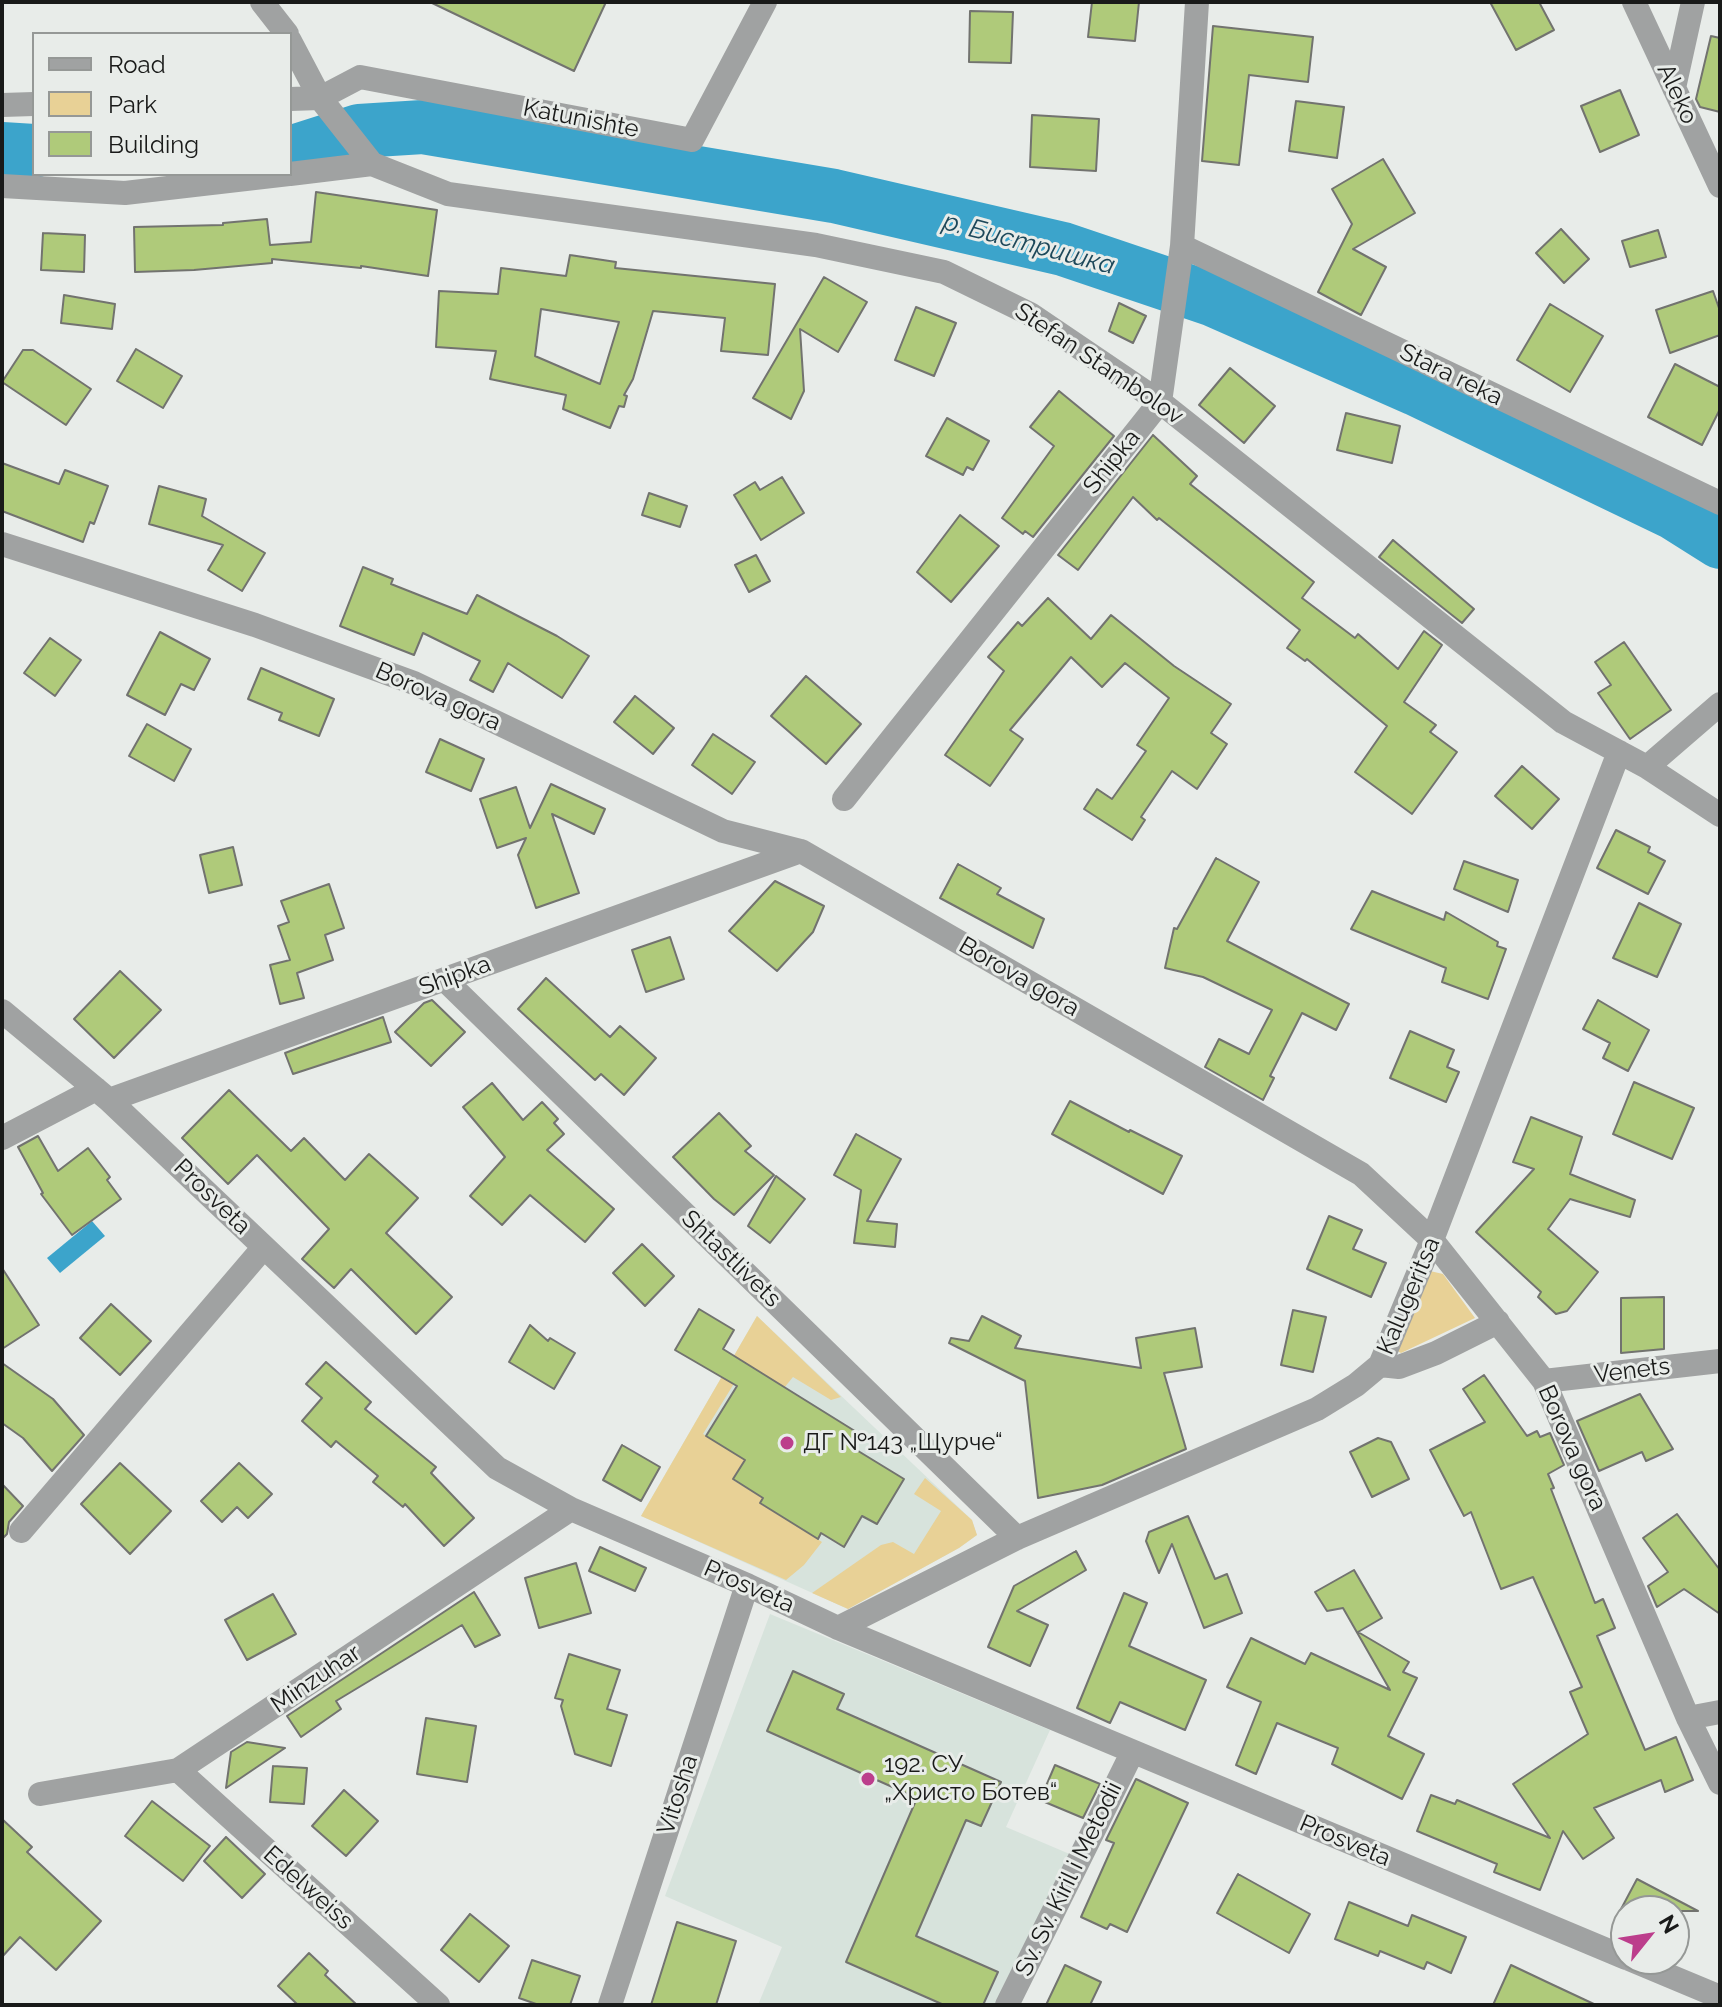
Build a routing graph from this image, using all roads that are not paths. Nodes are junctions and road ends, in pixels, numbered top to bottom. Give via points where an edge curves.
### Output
1 (262, 2) edge
2 (765, 2) edge
3 (1197, 2) edge
4 (1634, 2) edge
5 (1693, 2) edge
6 (285, 32) edge
7 (292, 45) edge
8 (1674, 88) junction
9 (320, 98) junction
10 (292, 99) edge
11 (32, 104) edge
12 (2, 105) edge
13 (371, 164) junction
14 (292, 174) edge
15 (273, 176) edge
16 (2, 186) edge
17 (1720, 186) edge
18 (1181, 254) junction
19 (1160, 402) junction
20 (1720, 503) edge
21 (2, 544) edge
22 (1720, 704) edge
23 (1619, 752) junction
24 (1647, 767) junction
25 (844, 799) dead end
26 (1720, 815) edge
27 (801, 851) junction
28 (445, 980) junction
29 (2, 1011) edge
30 (103, 1094) junction
31 (2, 1138) edge
32 (1432, 1240) junction
33 (264, 1247) junction
34 (1498, 1322) junction
35 (1720, 1361) edge
36 (1380, 1365) junction
37 (1544, 1381) junction
38 (571, 1509) junction
39 (21, 1531) dead end
40 (1017, 1538) junction
41 (747, 1585) junction
42 (838, 1628) junction
43 (1720, 1712) edge
44 (1688, 1718) junction
45 (1132, 1753) junction
46 (178, 1770) junction
47 (1720, 1783) edge
48 (40, 1794) dead end
49 (1610, 1951) edge
50 (1668, 1975) edge
51 (1720, 1997) edge
52 (438, 2005) edge
53 (610, 2005) edge
54 (1007, 2005) edge

1 - 6 street
2 - 9 street, Katunishte via 692,140 360,77
3 - 18 street
4 - 8 street, Aleko
5 - 8 street
7 - 9 street
8 - 17 street, Aleko
9 - 10 street
9 - 13 street
11 - 12 street
13 - 14 street
13 - 19 street, Stefan Stambolov via 448,194 816,245 944,272 1030,314
15 - 16 street via 125,193
18 - 19 street
18 - 20 street, Stara reka
19 - 23 street, Stefan Stambolov via 1507,680 1563,722
19 - 25 street, Shipka
21 - 27 street, Borova gora via 255,625 414,683 723,831
22 - 24 street
23 - 24 street, Stefan Stambolov
23 - 32 street, Kalugeritsa
24 - 26 street, Stefan Stambolov
27 - 28 street, Shipka
27 - 32 street, Borova gora via 1361,1174
28 - 30 street, Shipka
28 - 40 street, Shtastlivets
29 - 30 street, Prosveta
30 - 31 street, Shipka
30 - 33 street, Prosveta
32 - 34 street, Borova gora
32 - 36 street, Kalugeritsa
33 - 38 street, Prosveta via 497,1468
33 - 39 street
34 - 36 street via 1399,1367
34 - 37 street, Borova gora
35 - 37 street, Venets
36 - 40 street, Kalugeritsa via 1317,1409
37 - 44 street, Borova gora
38 - 41 street, Prosveta
38 - 46 street, Minzuhar
40 - 42 street, Kalugeritsa
41 - 42 street, Prosveta
41 - 53 street, Vitosha
42 - 45 street, Prosveta
43 - 44 street
44 - 47 street, Borova gora
45 - 49 street, Prosveta
45 - 54 street, Sv. Sv. Kiril i Metodii
46 - 48 street, Minzuhar
46 - 52 street, Edelweiss
50 - 51 street, Prosveta

